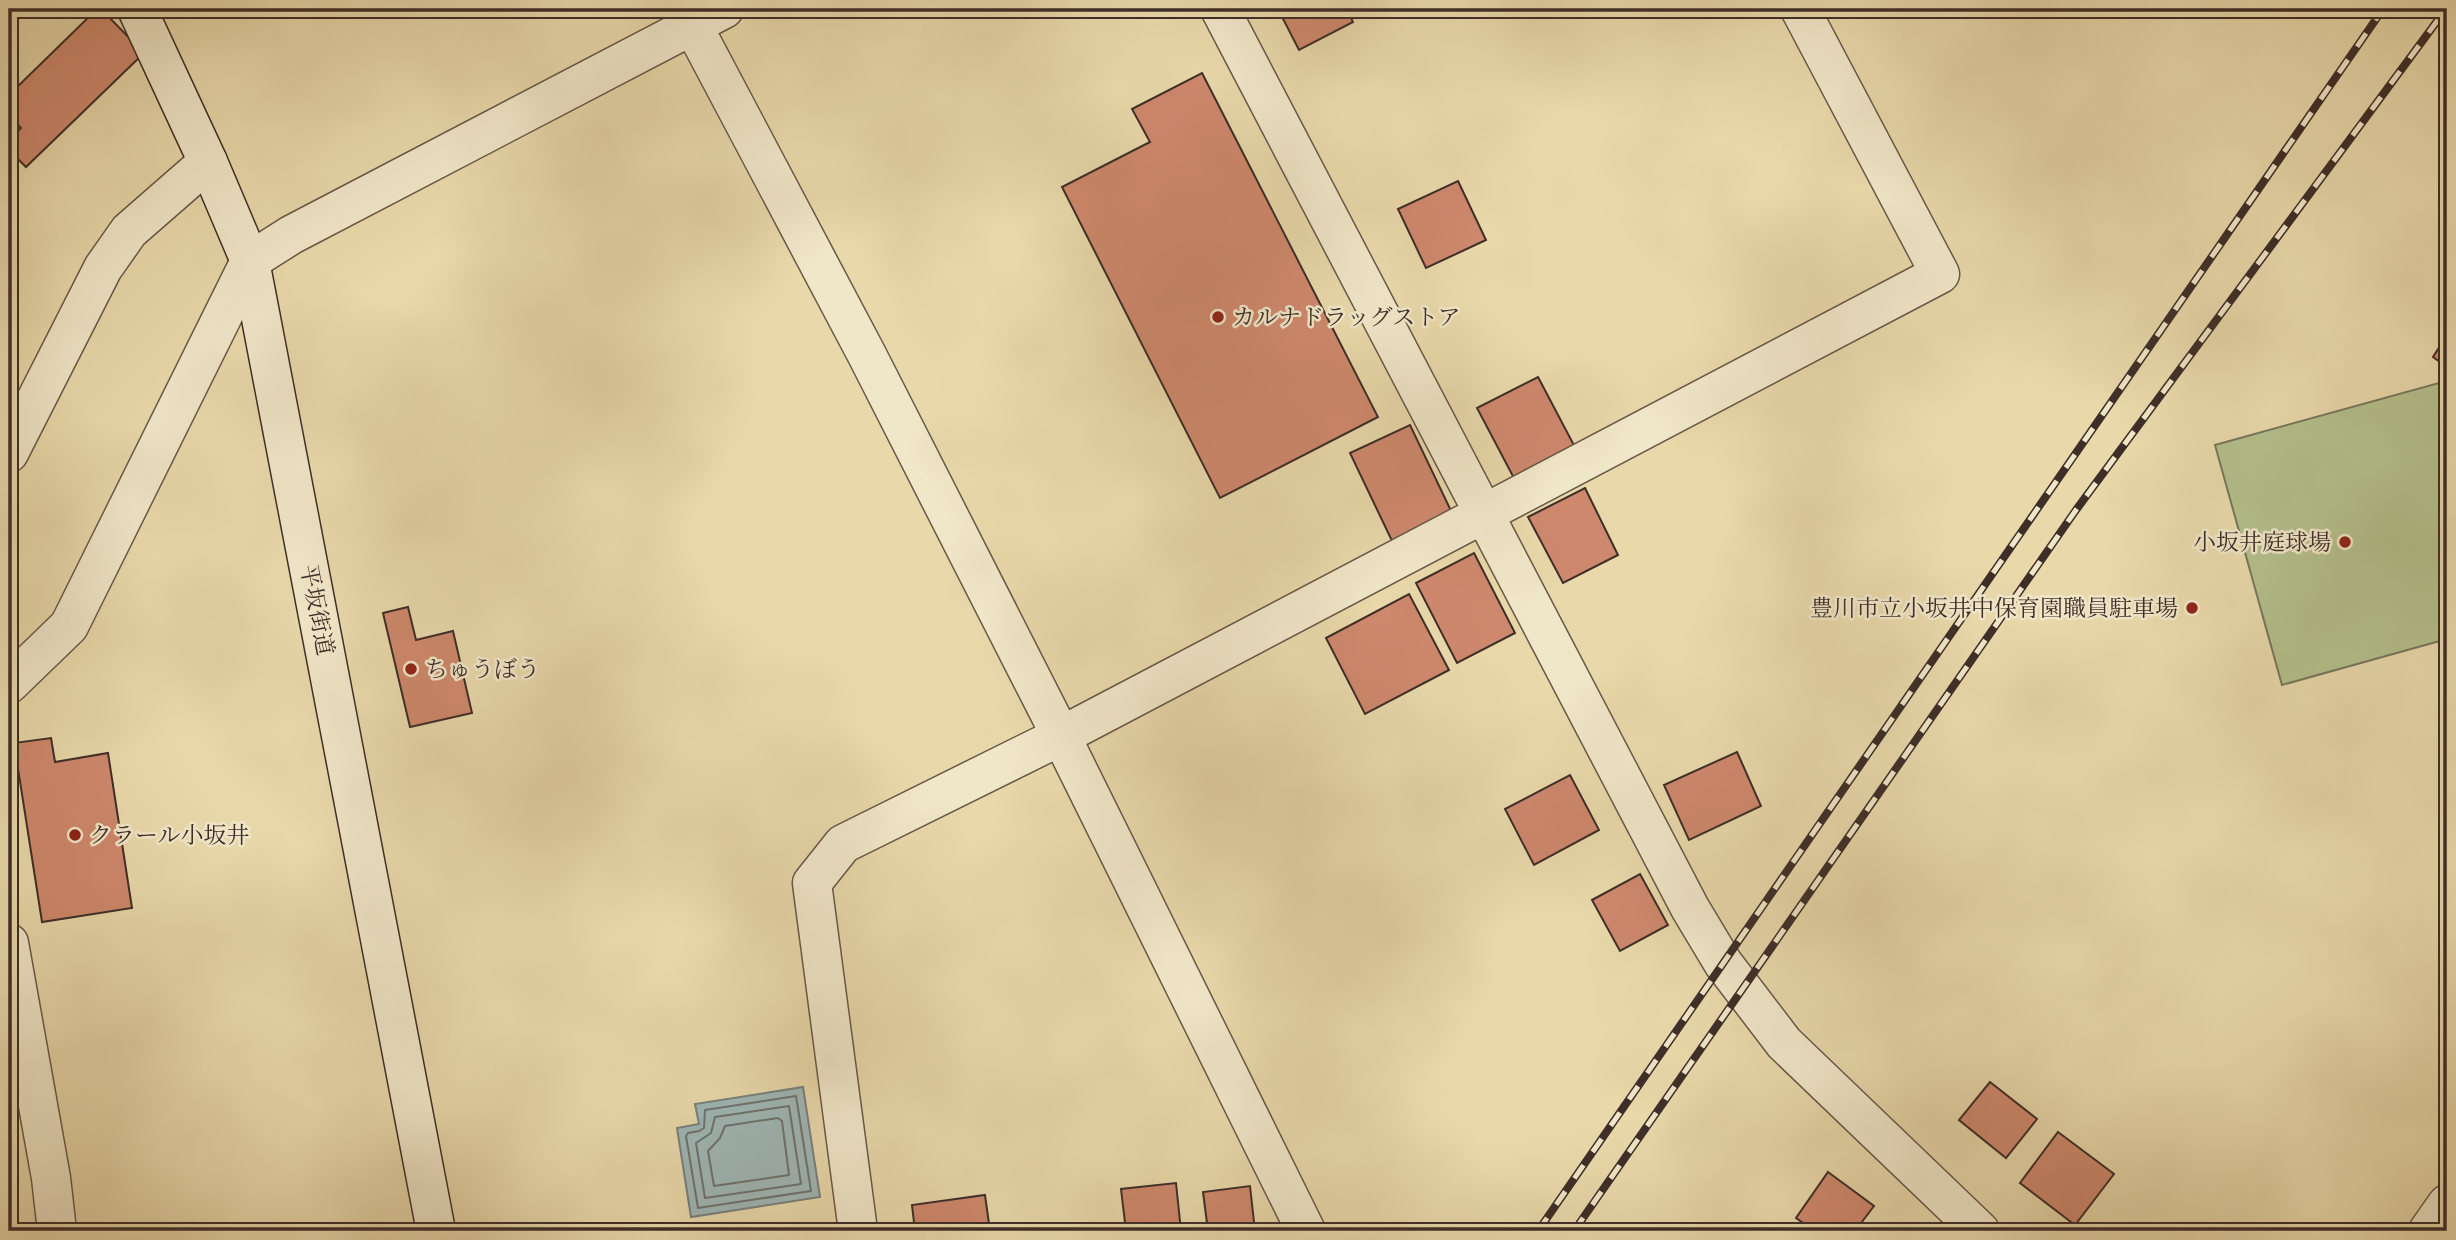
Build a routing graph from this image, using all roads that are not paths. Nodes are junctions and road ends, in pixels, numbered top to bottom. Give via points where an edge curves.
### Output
1 (137, 9) edge
2 (1220, 9) edge
3 (1800, 9) edge
4 (700, 14) edge
5 (208, 162) junction
6 (250, 261) junction
7 (9, 453) edge
8 (1484, 516) junction
9 (9, 684) edge
10 (1061, 736) junction
11 (9, 943) edge
12 (2447, 1204) edge
13 (57, 1231) edge
14 (436, 1231) edge
15 (858, 1231) edge
16 (1306, 1231) edge
17 (1980, 1231) edge
18 (2428, 1231) edge

1 - 5 street, 平坂街道
2 - 8 street
3 - 8 street via 1940,274
4 - 6 street
4 - 10 street
5 - 6 street, 平坂街道
5 - 7 street via 129,231 103,268
6 - 9 street via 69,625
6 - 14 street, 平坂街道
8 - 10 street
8 - 17 street via 1723,963 1784,1042
10 - 15 street via 843,844 812,883
10 - 16 street
11 - 13 street
12 - 18 street

